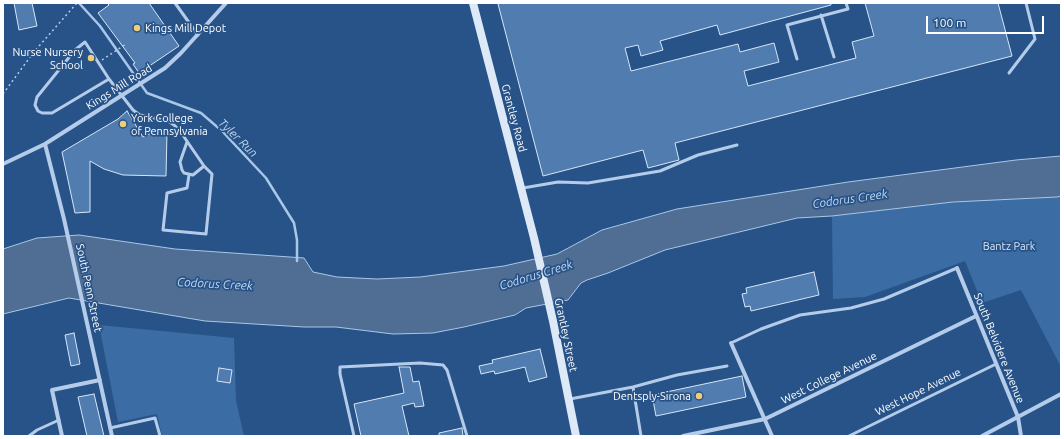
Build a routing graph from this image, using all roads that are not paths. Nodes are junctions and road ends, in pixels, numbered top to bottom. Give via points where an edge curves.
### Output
1 (175, 3) edge
2 (226, 3) edge
3 (473, 3) edge
4 (846, 3) edge
5 (1026, 3) edge
6 (822, 15) junction
7 (198, 35) junction
8 (834, 57) dead end
9 (797, 59) dead end
10 (1009, 72) dead end
11 (109, 79) junction
12 (122, 96) junction
13 (187, 142) junction
14 (45, 144) junction
15 (737, 145) dead end
16 (3, 164) edge
17 (204, 166) junction
18 (189, 175) junction
19 (521, 189) junction
20 (534, 238) joint
21 (957, 268) joint
22 (976, 316) junction
23 (731, 343) joint
24 (996, 364) junction
25 (727, 366) dead end
26 (100, 380) junction
27 (633, 387) junction
28 (1061, 394) edge
29 (568, 400) junction
30 (1018, 417) junction
31 (765, 419) junction
32 (59, 420) junction
33 (110, 428) junction
34 (29, 436) edge
35 (62, 436) edge
36 (112, 436) edge
37 (160, 436) edge
38 (354, 436) edge
39 (467, 436) edge
40 (576, 436) edge
41 (641, 436) edge
42 (682, 436) edge
43 (772, 436) edge
44 (849, 436) edge
45 (982, 436) edge
46 (1021, 436) edge

1 - 7 lane
2 - 7 street, Kings Mill Road
3 - 19 street, Grantley Road
4 - 6 lane via 848,9
5 - 10 lane via 1035,39
6 - 8 lane
6 - 9 lane via 787,25
7 - 12 street, Kings Mill Road via 176,58
11 - 11 lane via 87,43 82,42 38,97 38,111 52,113
11 - 12 lane
12 - 13 lane via 140,115 168,121 174,125
12 - 14 street, Kings Mill Road
13 - 17 lane
13 - 18 lane via 180,162 182,170
14 - 16 street, Kings Mill Road
14 - 26 street, South Penn Street
15 - 19 lane via 698,155 660,171 588,183 558,182
17 - 18 lane via 197,173
17 - 18 lane via 212,174 206,234 164,230 167,193 187,188
19 - 20 street, Grantley Road
20 - 29 street, Grantley Street
21 - 22 street, South Belvidere Avenue
21 - 23 lane via 884,299 851,308 800,315
22 - 24 street, South Belvidere Avenue
22 - 31 street, West College Avenue
23 - 31 street
24 - 30 street, South Belvidere Avenue
24 - 44 lane, West Hope Avenue
25 - 27 lane via 690,372
26 - 32 street via 52,390
26 - 33 street, South Penn Street
27 - 29 lane
27 - 41 lane
28 - 30 street
29 - 40 street, Grantley Street
30 - 45 street
30 - 46 street, South Belvidere Avenue
31 - 42 street, West College Avenue
31 - 43 street
32 - 34 lane
32 - 35 street
33 - 36 street, South Penn Street
33 - 37 lane via 155,418
38 - 39 lane via 340,367 420,363 443,365 447,370

